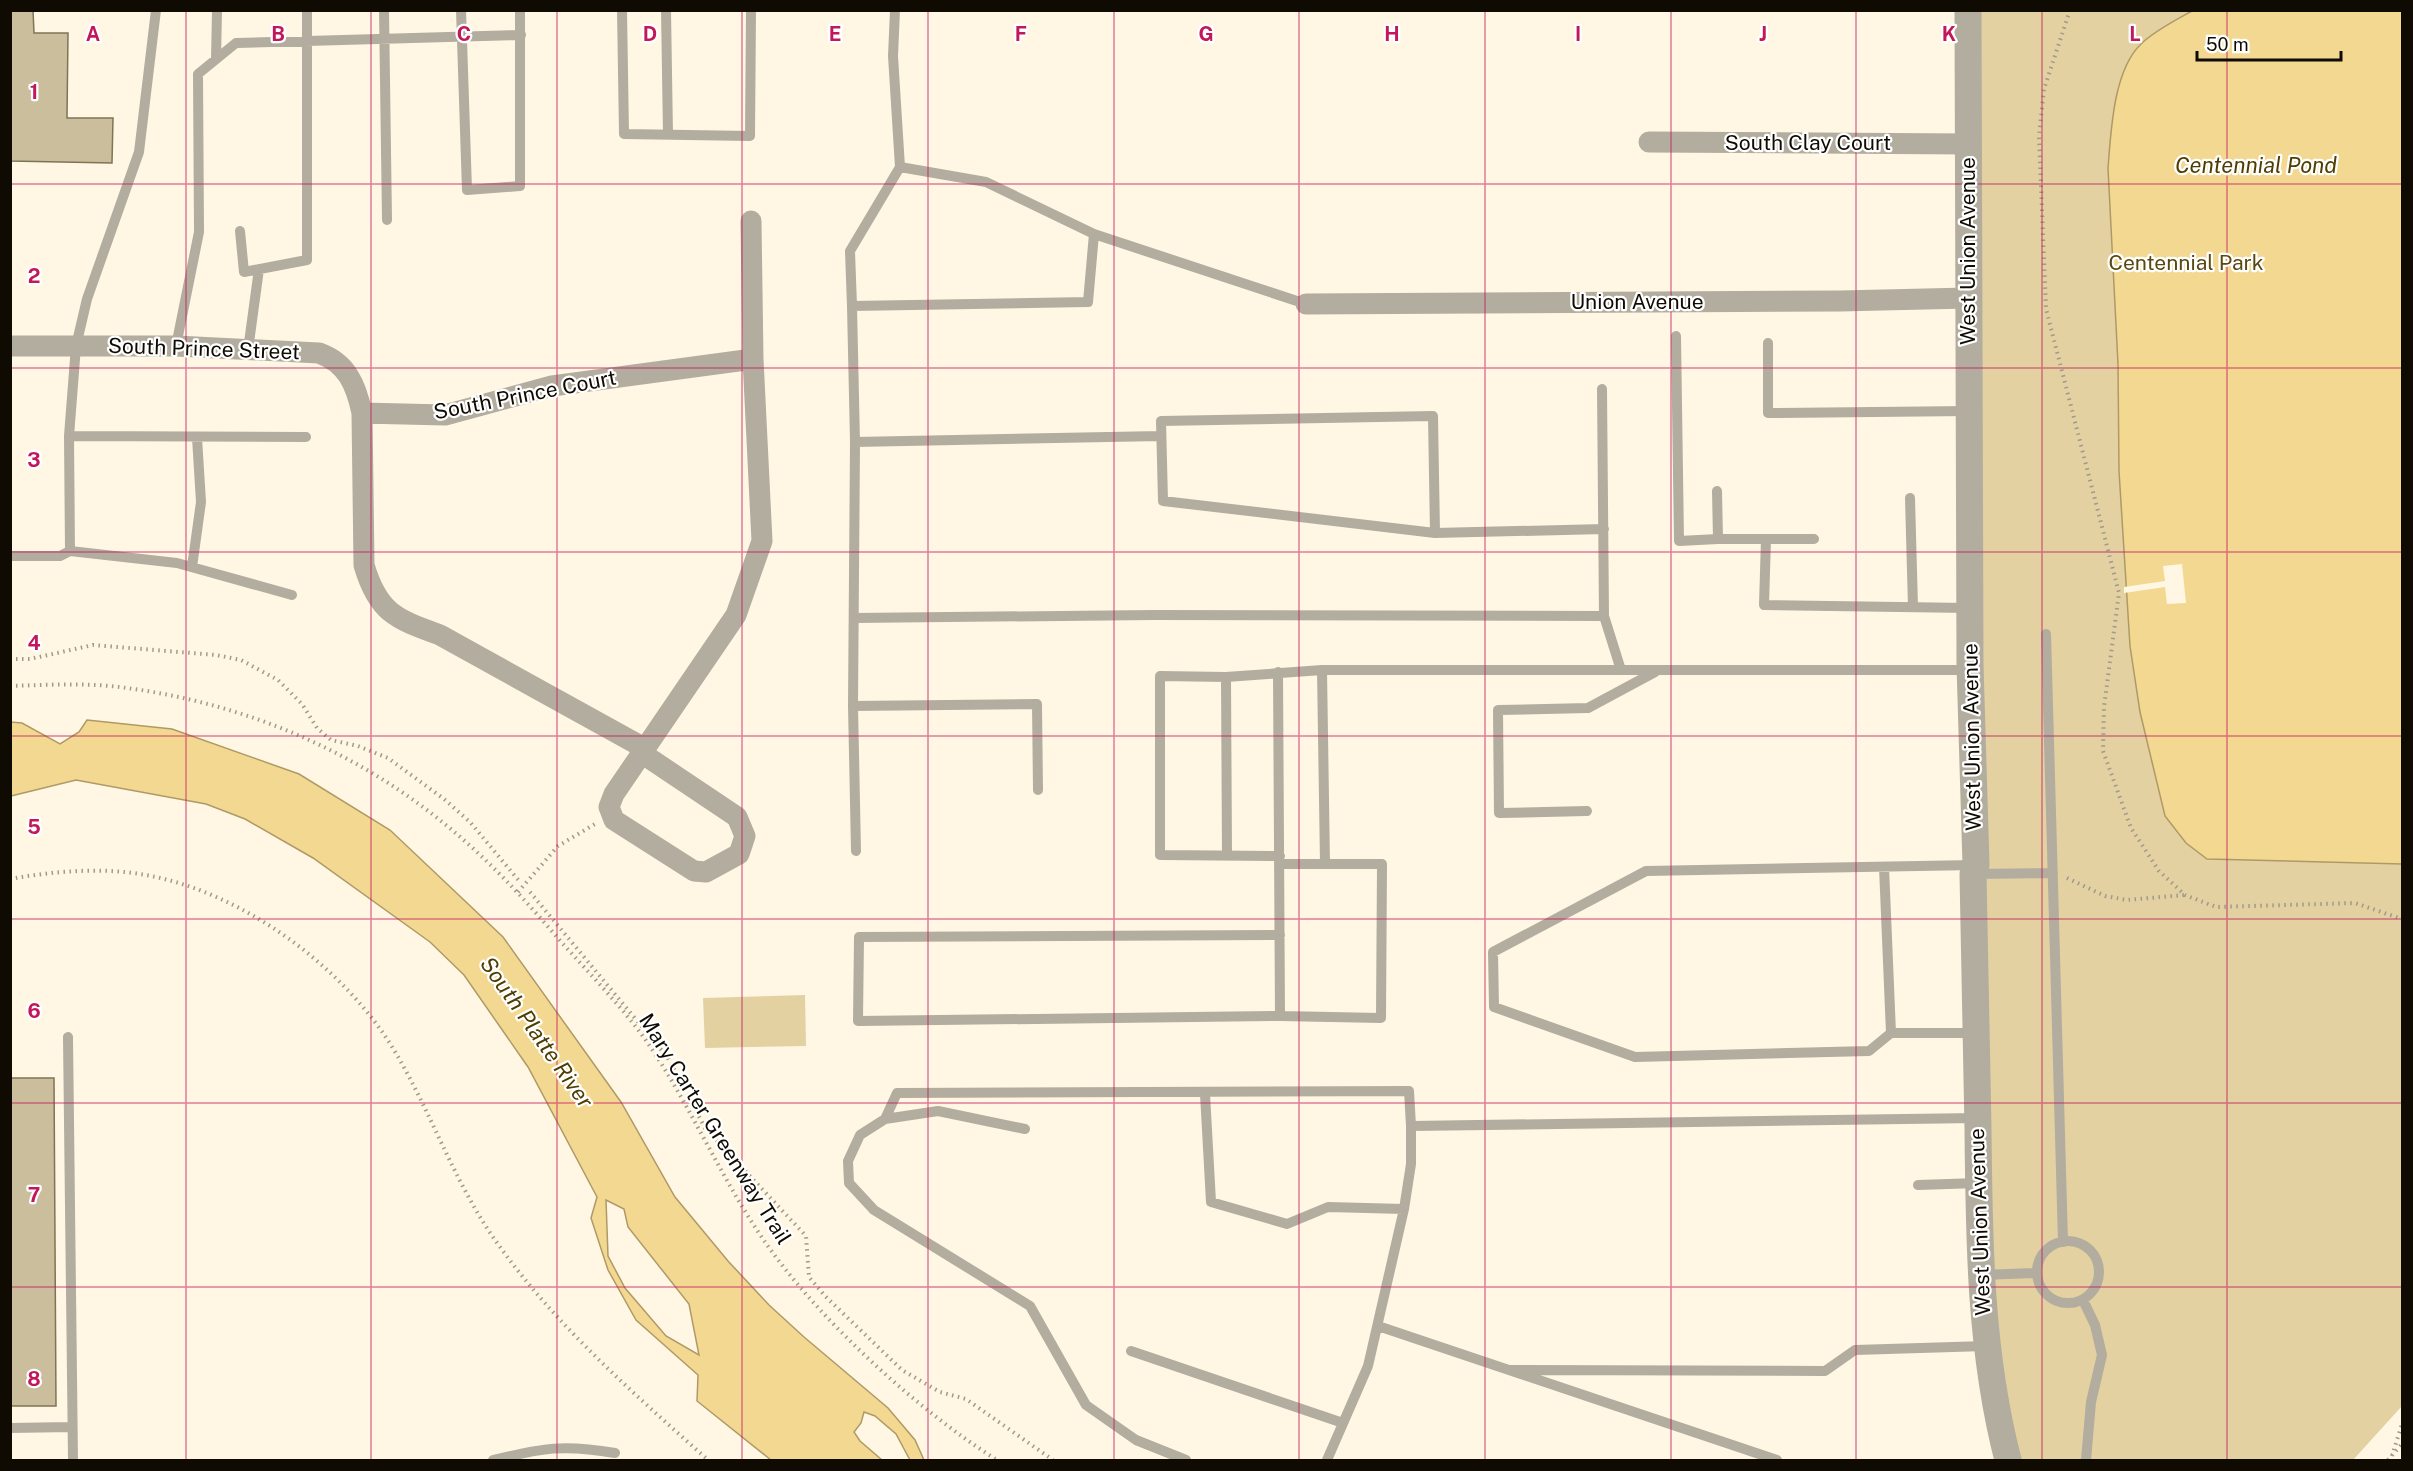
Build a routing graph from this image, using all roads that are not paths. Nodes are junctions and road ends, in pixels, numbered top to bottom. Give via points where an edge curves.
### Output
1 (156, 10) edge
2 (217, 10) edge
3 (307, 10) edge
4 (384, 10) edge
5 (461, 10) edge
6 (520, 10) edge
7 (622, 10) edge
8 (666, 10) edge
9 (751, 10) edge
10 (895, 10) edge
11 (1968, 10) edge
12 (521, 35) junction
13 (462, 37) junction
14 (384, 39) junction
15 (307, 41) junction
16 (216, 59) junction
17 (668, 135) junction
18 (1649, 142) dead end
19 (1967, 144) junction
20 (900, 167) junction
21 (387, 220) dead end
22 (751, 221) dead end
23 (240, 231) dead end
24 (1094, 234) junction
25 (259, 269) junction
26 (1968, 298) junction
27 (1306, 304) joint
28 (852, 306) junction
29 (1676, 336) dead end
30 (1768, 343) dead end
31 (10, 346) edge
32 (76, 346) junction
33 (176, 346) junction
34 (248, 350) junction
35 (753, 359) junction
36 (1602, 389) dead end
37 (1969, 411) junction
38 (362, 412) junction
39 (69, 436) junction
40 (1161, 436) junction
41 (306, 437) dead end
42 (197, 438) junction
43 (855, 442) junction
44 (1717, 491) dead end
45 (1910, 498) dead end
46 (1604, 529) junction
47 (1435, 534) junction
48 (1718, 539) junction
49 (1766, 539) junction
50 (1814, 539) dead end
51 (70, 551) junction
52 (10, 556) edge
53 (192, 567) junction
54 (292, 595) dead end
55 (1913, 607) junction
56 (1970, 608) junction
57 (1604, 616) junction
58 (854, 618) junction
59 (2046, 634) dead end
60 (1322, 670) junction
61 (1622, 670) junction
62 (1658, 670) junction
63 (1970, 670) junction
64 (1278, 672) junction
65 (1226, 676) junction
66 (853, 706) junction
67 (644, 752) junction
68 (1038, 790) dead end
69 (1587, 811) dead end
70 (856, 851) dead end
71 (1227, 856) junction
72 (1280, 860) junction
73 (1325, 864) junction
74 (1884, 867) junction
75 (1974, 869) junction
76 (2053, 873) junction
77 (1280, 935) junction
78 (1280, 1016) junction
79 (1891, 1033) junction
80 (1976, 1033) junction
81 (68, 1037) dead end
82 (1205, 1094) junction
83 (1977, 1118) junction
84 (885, 1119) junction
85 (1411, 1126) junction
86 (1025, 1129) dead end
87 (1978, 1183) junction
88 (1918, 1185) dead end
89 (1404, 1209) junction
90 (2063, 1242) junction
91 (2037, 1273) junction
92 (1981, 1275) junction
93 (2083, 1300) junction
94 (1378, 1326) junction
95 (1986, 1346) junction
96 (1131, 1351) dead end
97 (1509, 1370) junction
98 (1343, 1423) junction
99 (72, 1427) junction
100 (10, 1428) edge
101 (615, 1453) dead end
102 (73, 1461) edge
103 (493, 1461) edge
104 (1186, 1461) edge
105 (1327, 1461) edge
106 (1777, 1461) edge
107 (2008, 1461) edge
108 (2086, 1461) edge

1 - 32 lane via 139,152 87,300
2 - 16 lane
3 - 15 lane
4 - 14 lane
5 - 13 lane
6 - 12 lane
7 - 17 lane via 624,134
8 - 17 lane
9 - 17 lane via 750,136
10 - 20 lane
11 - 19 street, West Union Avenue
12 - 13 lane
12 - 13 lane via 520,186 467,190
13 - 14 lane
14 - 15 lane
14 - 21 lane
15 - 16 lane via 236,43
15 - 25 lane via 307,260
16 - 33 lane via 198,74 199,232
18 - 19 street, South Clay Court
19 - 26 street, West Union Avenue
20 - 24 lane via 986,182
20 - 28 lane via 850,251
22 - 35 street
23 - 25 lane via 244,272
24 - 27 lane
24 - 28 lane via 1088,302
25 - 34 lane
26 - 27 street, Union Avenue
26 - 37 street, West Union Avenue
28 - 43 lane
29 - 48 lane via 1679,541
30 - 37 lane via 1768,413
31 - 32 street, South Prince Street
32 - 33 street, South Prince Street
32 - 39 lane
33 - 34 street, South Prince Street
34 - 38 street, South Prince Street via 319,353 331,358 349,375
35 - 38 street, South Prince Court via 552,386 445,415
35 - 67 street via 762,541 736,615
36 - 46 lane
37 - 56 street, West Union Avenue
38 - 67 street via 364,565 369,584 384,609 404,622 440,635
39 - 42 lane
39 - 51 lane
40 - 43 lane
40 - 47 lane via 1162,501
40 - 47 lane via 1161,421 1433,416
41 - 42 lane
42 - 53 lane via 201,502
43 - 58 lane
44 - 48 lane
45 - 55 lane
46 - 47 lane
46 - 57 lane
48 - 49 lane
49 - 50 lane
49 - 55 lane via 1764,606
51 - 52 lane via 60,556
51 - 53 lane
53 - 54 lane
55 - 56 lane
56 - 63 street, West Union Avenue
57 - 58 lane
57 - 61 lane
58 - 66 lane
59 - 76 lane
60 - 61 lane
60 - 64 lane
60 - 73 lane
61 - 62 lane
62 - 63 lane
62 - 69 lane via 1588,708 1498,710 1499,813
63 - 75 street, West Union Avenue
64 - 65 lane
64 - 72 lane
65 - 71 lane
65 - 71 lane via 1160,676 1160,855
66 - 68 lane via 1037,704
66 - 70 lane
67 - 67 street via 614,794 609,807 614,820 694,871 706,872 739,854 745,836 737,817
71 - 72 lane
72 - 73 lane
72 - 77 lane
73 - 78 lane via 1382,864 1381,1018
74 - 75 lane
74 - 79 lane
74 - 79 lane via 1646,871 1492,952 1494,1007 1635,1057 1869,1051
75 - 76 lane
75 - 80 street, West Union Avenue
76 - 90 lane
77 - 78 lane
77 - 78 lane via 859,937 858,1021
79 - 80 lane
80 - 83 street, West Union Avenue
81 - 99 lane
82 - 84 lane via 897,1093
82 - 85 lane via 1410,1091
82 - 89 lane via 1211,1202 1287,1224 1328,1207
83 - 85 lane
83 - 87 street, West Union Avenue
84 - 86 lane via 938,1111
84 - 104 lane via 860,1135 848,1161 849,1183 874,1210 1030,1306 1086,1405 1136,1440
85 - 89 lane via 1411,1164
87 - 88 lane
87 - 92 street, West Union Avenue
89 - 94 lane
90 - 91 lane via 2044,1252
90 - 93 lane via 2076,1242 2095,1257 2098,1281
91 - 92 lane
91 - 93 lane via 2047,1296 2064,1303
92 - 95 street, West Union Avenue
93 - 108 lane via 2095,1325 2102,1355 2091,1402
94 - 97 lane
94 - 98 lane via 1368,1366
95 - 97 lane via 1855,1350 1825,1371
95 - 107 street, West Union Avenue
96 - 98 lane
97 - 106 lane
98 - 105 lane
99 - 100 lane
99 - 102 lane
101 - 103 lane via 580,1447 543,1447

